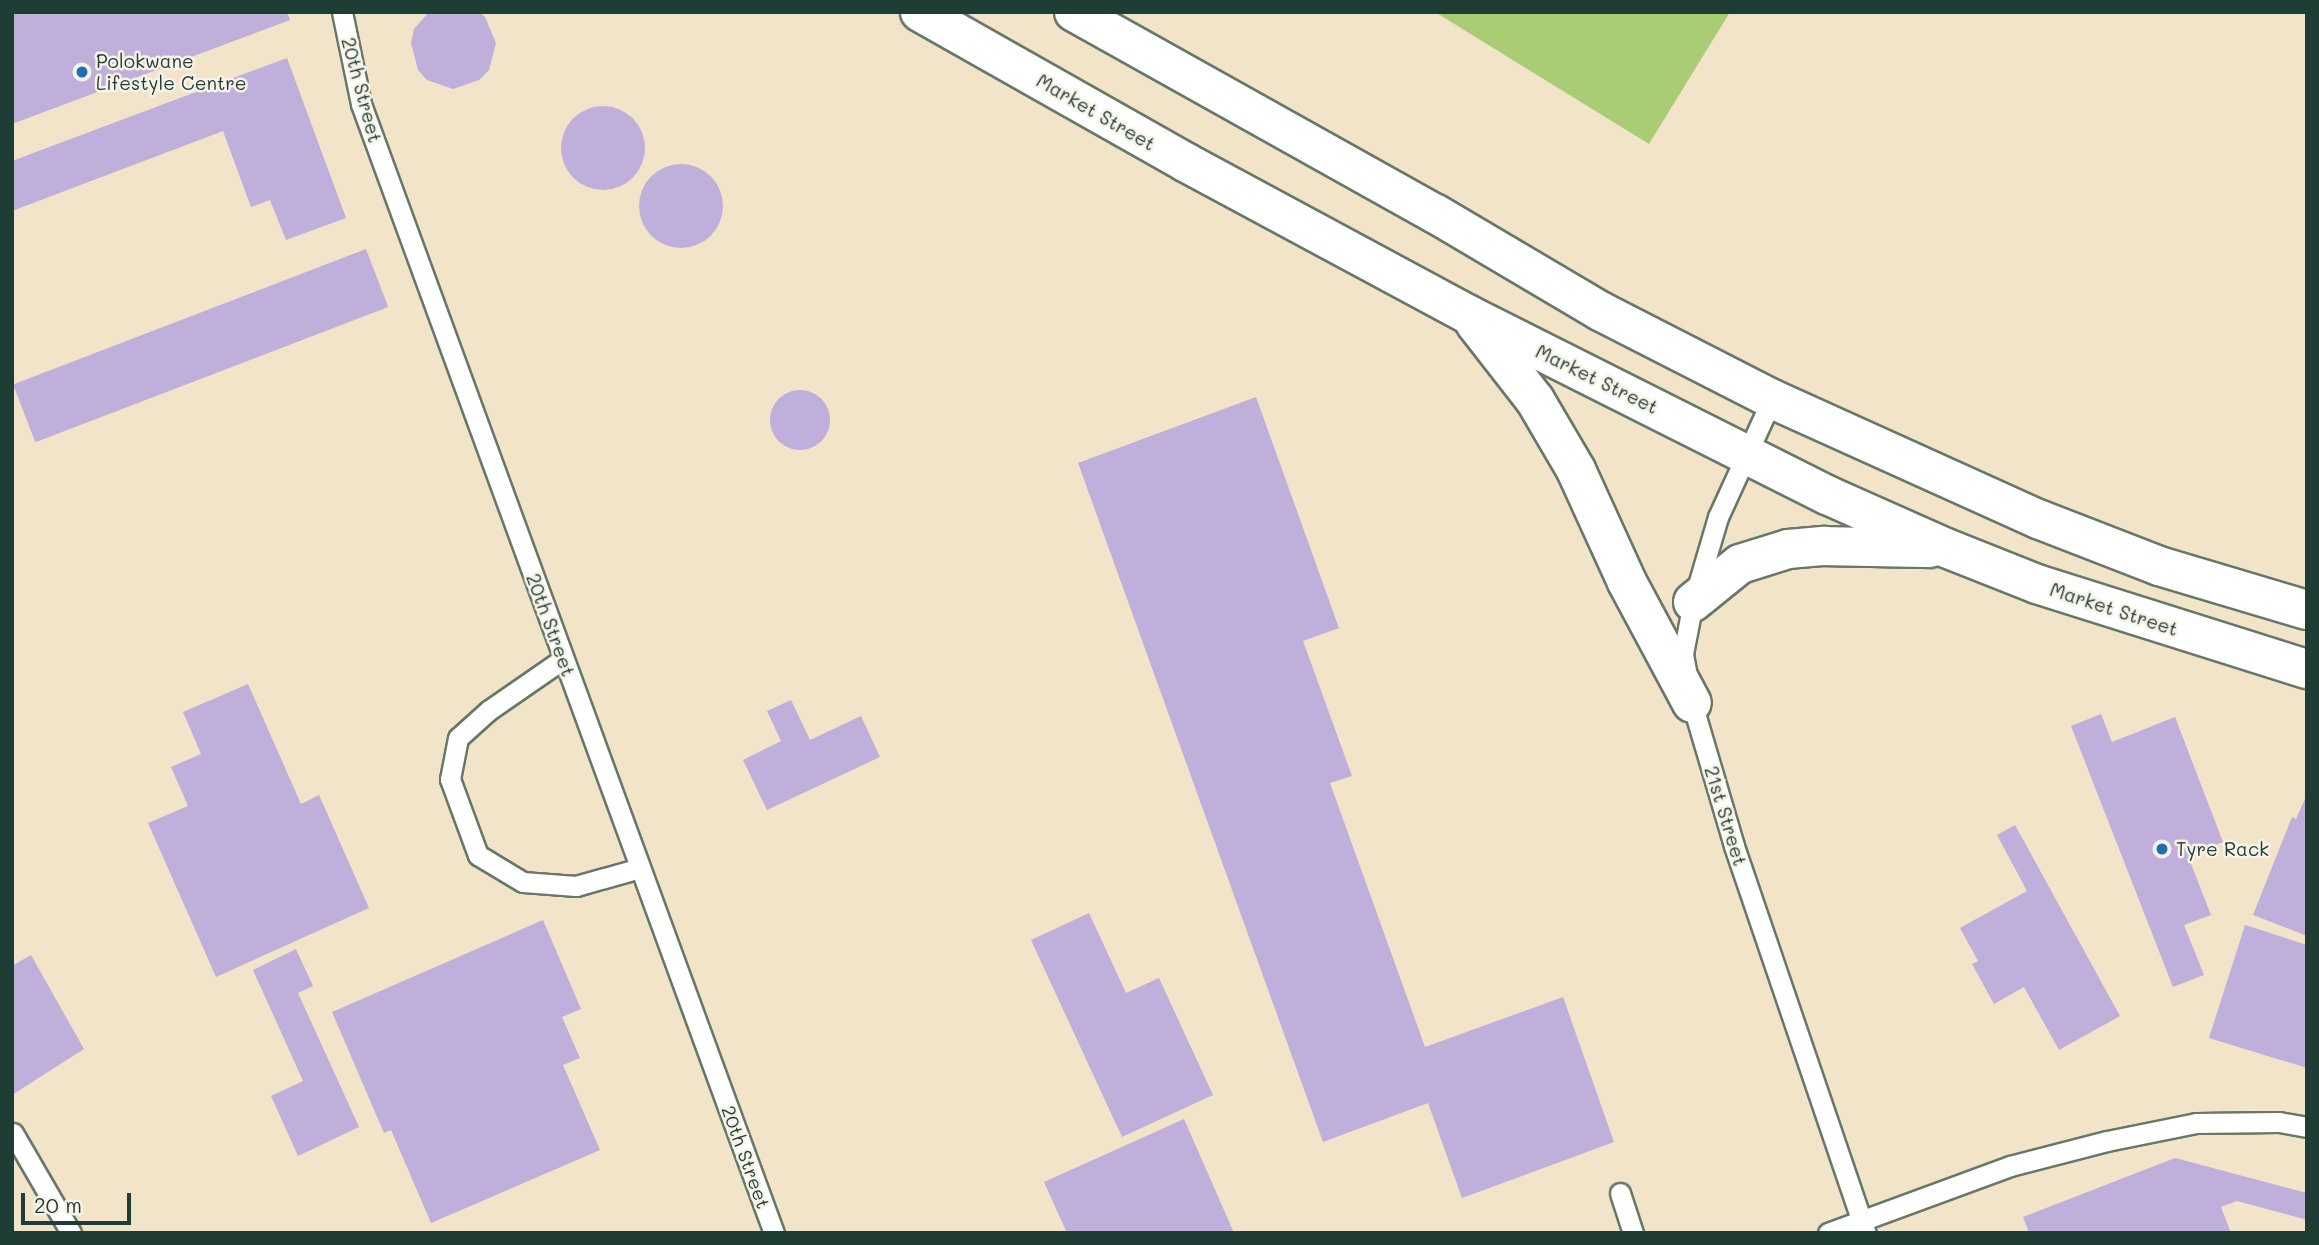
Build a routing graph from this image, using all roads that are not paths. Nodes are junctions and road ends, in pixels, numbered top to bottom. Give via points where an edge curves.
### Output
1 (342, 12) edge
2 (920, 12) edge
3 (1073, 12) edge
4 (1469, 315) junction
5 (1772, 399) junction
6 (1745, 453) junction
7 (1946, 548) junction
8 (1693, 602) junction
9 (2307, 610) edge
10 (563, 659) junction
11 (2307, 669) edge
12 (1692, 703) junction
13 (640, 868) junction
14 (2307, 1127) edge
15 (13, 1133) edge
16 (1620, 1193) dead end
17 (1864, 1226) edge
18 (71, 1233) edge
19 (774, 1233) edge
20 (1633, 1233) edge
21 (1828, 1233) edge

1 - 10 lane, 20th Street via 361,104
2 - 4 main road, Market Street
3 - 5 main road via 1600,311
4 - 6 main road, Market Street
4 - 12 main road via 1535,400 1576,470 1627,582
5 - 6 lane, 21st Street
5 - 9 main road via 2038,519 2159,566
6 - 7 main road, Market Street
6 - 8 lane, 21st Street via 1718,516
7 - 8 main road via 1825,546 1788,550 1740,564
7 - 11 main road, Market Street via 2036,584
8 - 12 lane, 21st Street via 1683,654
10 - 13 lane, 20th Street
10 - 13 lane via 488,711 458,738 450,779 478,855 523,882 576,886
12 - 17 lane, 21st Street via 1734,846
13 - 19 lane, 20th Street
14 - 17 lane via 2279,1122 2196,1123 2107,1141 2010,1166
15 - 18 lane
16 - 20 lane
17 - 21 lane

